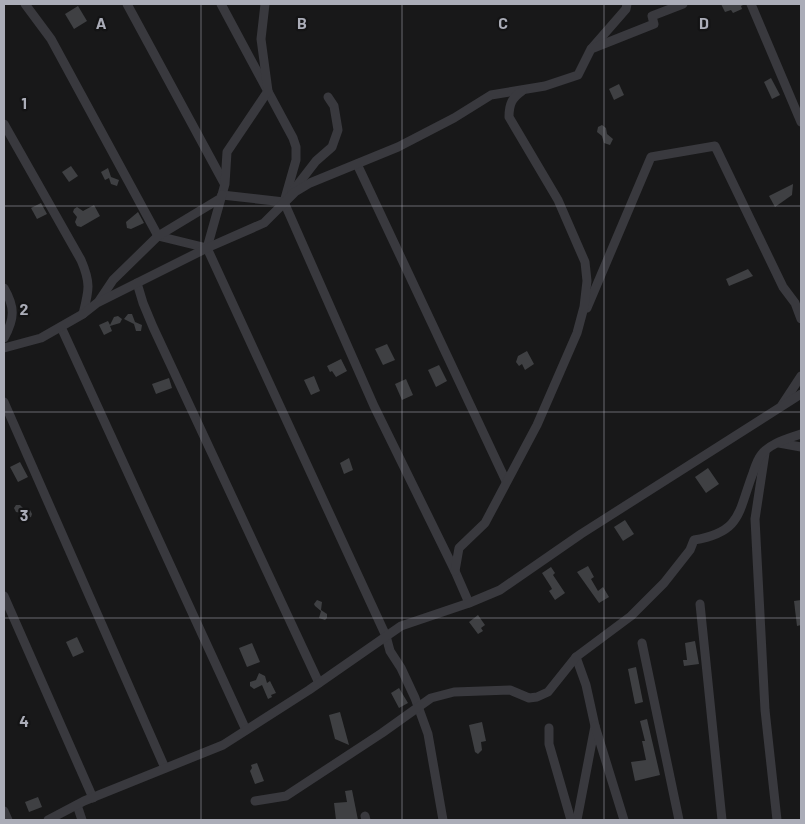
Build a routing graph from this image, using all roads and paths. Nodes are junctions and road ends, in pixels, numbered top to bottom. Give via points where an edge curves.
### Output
1 (25, 4) edge
2 (127, 4) edge
3 (221, 4) edge
4 (265, 4) edge
5 (627, 4) edge
6 (683, 4) edge
7 (751, 4) edge
8 (591, 49) junction
9 (268, 91) junction
10 (522, 91) junction
11 (328, 97) dead end
12 (801, 122) edge
13 (4, 124) edge
14 (357, 164) junction
15 (225, 184) junction
16 (222, 195) junction
17 (284, 202) junction
18 (158, 236) junction
19 (207, 248) junction
20 (137, 283) junction
21 (4, 288) edge
22 (97, 303) junction
23 (84, 314) junction
24 (801, 319) edge
25 (61, 327) junction
26 (577, 333) junction
27 (4, 338) edge
28 (4, 348) edge
29 (801, 376) edge
30 (801, 394) edge
31 (4, 402) edge
32 (779, 408) junction
33 (801, 434) edge
34 (776, 443) junction
35 (801, 447) edge
36 (765, 450) junction
37 (506, 482) junction
38 (455, 571) junction
39 (4, 596) edge
40 (469, 603) junction
41 (700, 604) dead end
42 (386, 636) junction
43 (642, 643) dead end
44 (576, 657) junction
45 (319, 683) junction
46 (418, 706) junction
47 (595, 726) junction
48 (549, 728) dead end
49 (246, 730) junction
50 (166, 768) junction
51 (93, 798) junction
52 (255, 801) dead end
53 (77, 805) junction
54 (4, 811) edge
55 (8, 820) edge
56 (48, 820) edge
57 (82, 820) edge
58 (443, 820) edge
59 (571, 820) edge
60 (576, 820) edge
61 (624, 820) edge
62 (679, 820) edge
63 (722, 820) edge
64 (777, 820) edge

1 - 18 street via 50,39
2 - 15 street
3 - 9 street
4 - 9 street via 261,39
5 - 8 street
6 - 8 street via 652,16 654,24
7 - 12 street
8 - 10 street via 578,75
9 - 15 street via 226,152
9 - 17 street via 296,147 296,160
10 - 14 street via 491,95 446,122
10 - 26 street via 514,97 509,117 558,200 585,262 588,280
11 - 17 street via 334,106 338,130 332,147 316,161
13 - 23 street via 88,275 89,290
14 - 17 street via 310,184
14 - 37 street
15 - 16 street
16 - 17 street
16 - 18 street
16 - 19 street
17 - 19 street via 264,222
17 - 38 street via 374,406
18 - 19 street
18 - 22 street via 113,280
19 - 20 street
19 - 42 street
20 - 22 street
20 - 45 street via 153,327
21 - 27 street via 13,310
22 - 23 street
23 - 25 street
24 - 26 street via 715,146 651,157
25 - 28 street via 41,338
25 - 49 street
26 - 37 street via 538,425
29 - 32 street
30 - 32 street
31 - 50 street
32 - 40 street via 581,534 500,590
33 - 34 street
34 - 35 street
34 - 36 street
36 - 44 street via 730,527 711,537 694,540 664,583 631,616
36 - 64 street via 755,519 764,700
37 - 38 street via 485,523 459,548
38 - 40 street
39 - 51 street
40 - 42 street via 400,626
41 - 63 street
42 - 45 street
42 - 46 street via 390,651
43 - 62 street
44 - 46 street via 548,692 537,697 529,698 510,690 454,692 431,698
44 - 47 street
45 - 49 street
46 - 52 street via 286,796
46 - 58 street via 428,734
47 - 60 street
47 - 61 street
48 - 59 street via 551,750
49 - 50 street via 222,745
50 - 51 street
51 - 53 street
53 - 56 street
53 - 57 street
54 - 55 street

